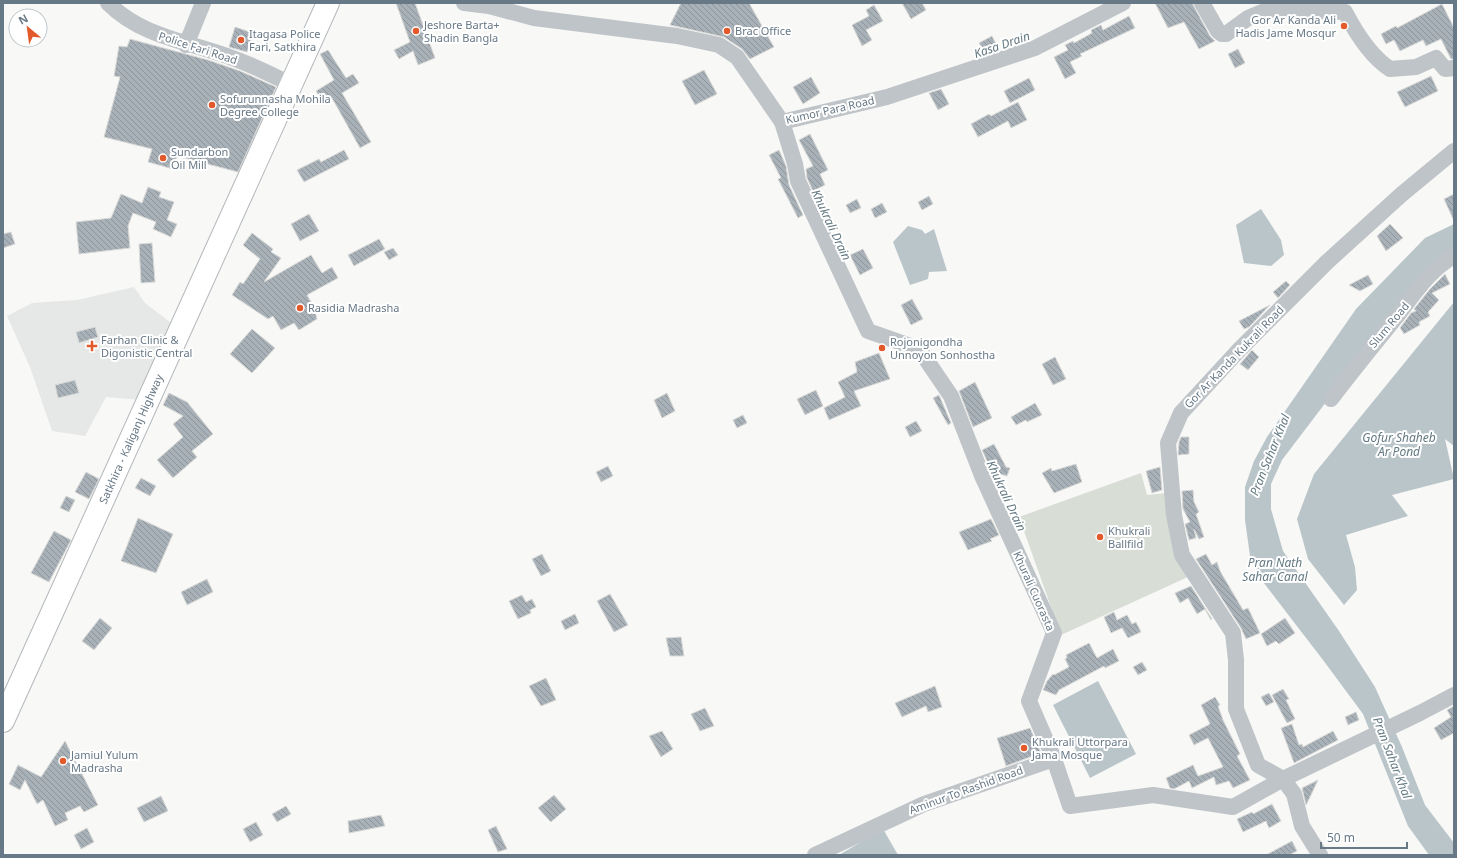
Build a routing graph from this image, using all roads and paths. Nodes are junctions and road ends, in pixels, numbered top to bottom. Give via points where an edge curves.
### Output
1 (108, 3) edge
2 (202, 3) edge
3 (328, 3) edge
4 (464, 3) edge
5 (1123, 3) edge
6 (1202, 3) edge
7 (186, 45) junction
8 (1454, 68) edge
9 (292, 85) junction
10 (782, 122) junction
11 (1454, 151) edge
12 (1454, 256) edge
13 (1331, 399) dead end
14 (1454, 695) edge
15 (3, 721) edge
16 (1054, 759) junction
17 (1282, 779) junction
18 (815, 855) edge
19 (1320, 855) edge

1 - 7 street, Police Fari Road via 149,32
2 - 7 street
3 - 9 highway, Satkhira - Kaliganj Highway
4 - 10 street, Kumor Para Road via 489,6 534,18 677,36 719,45 736,57
5 - 10 street, Kumor Para Road via 1035,48 887,97
6 - 8 street via 1222,34 1265,11 1284,8 1345,12 1373,55 1390,69 1416,67 1436,58 1445,69
7 - 9 street, Police Fari Road via 226,56 263,70
9 - 15 highway, Satkhira - Kaliganj Highway
10 - 16 street, Khurali Cuorasta via 796,164 798,181 868,331 919,349 951,396 983,478 1054,634 1029,701
11 - 17 street, Gor Ar Kanda Kukrali Road via 1327,262 1245,344 1181,413 1168,443 1174,515 1182,555 1233,633 1236,709 1258,765
12 - 13 street, Slum Road via 1425,281
14 - 17 street via 1420,714
16 - 17 street, Khurali Cuorasta via 1070,806 1153,795 1233,807
16 - 18 street, Aminur To Rashid Road via 924,804
17 - 19 street via 1294,794 1302,826

